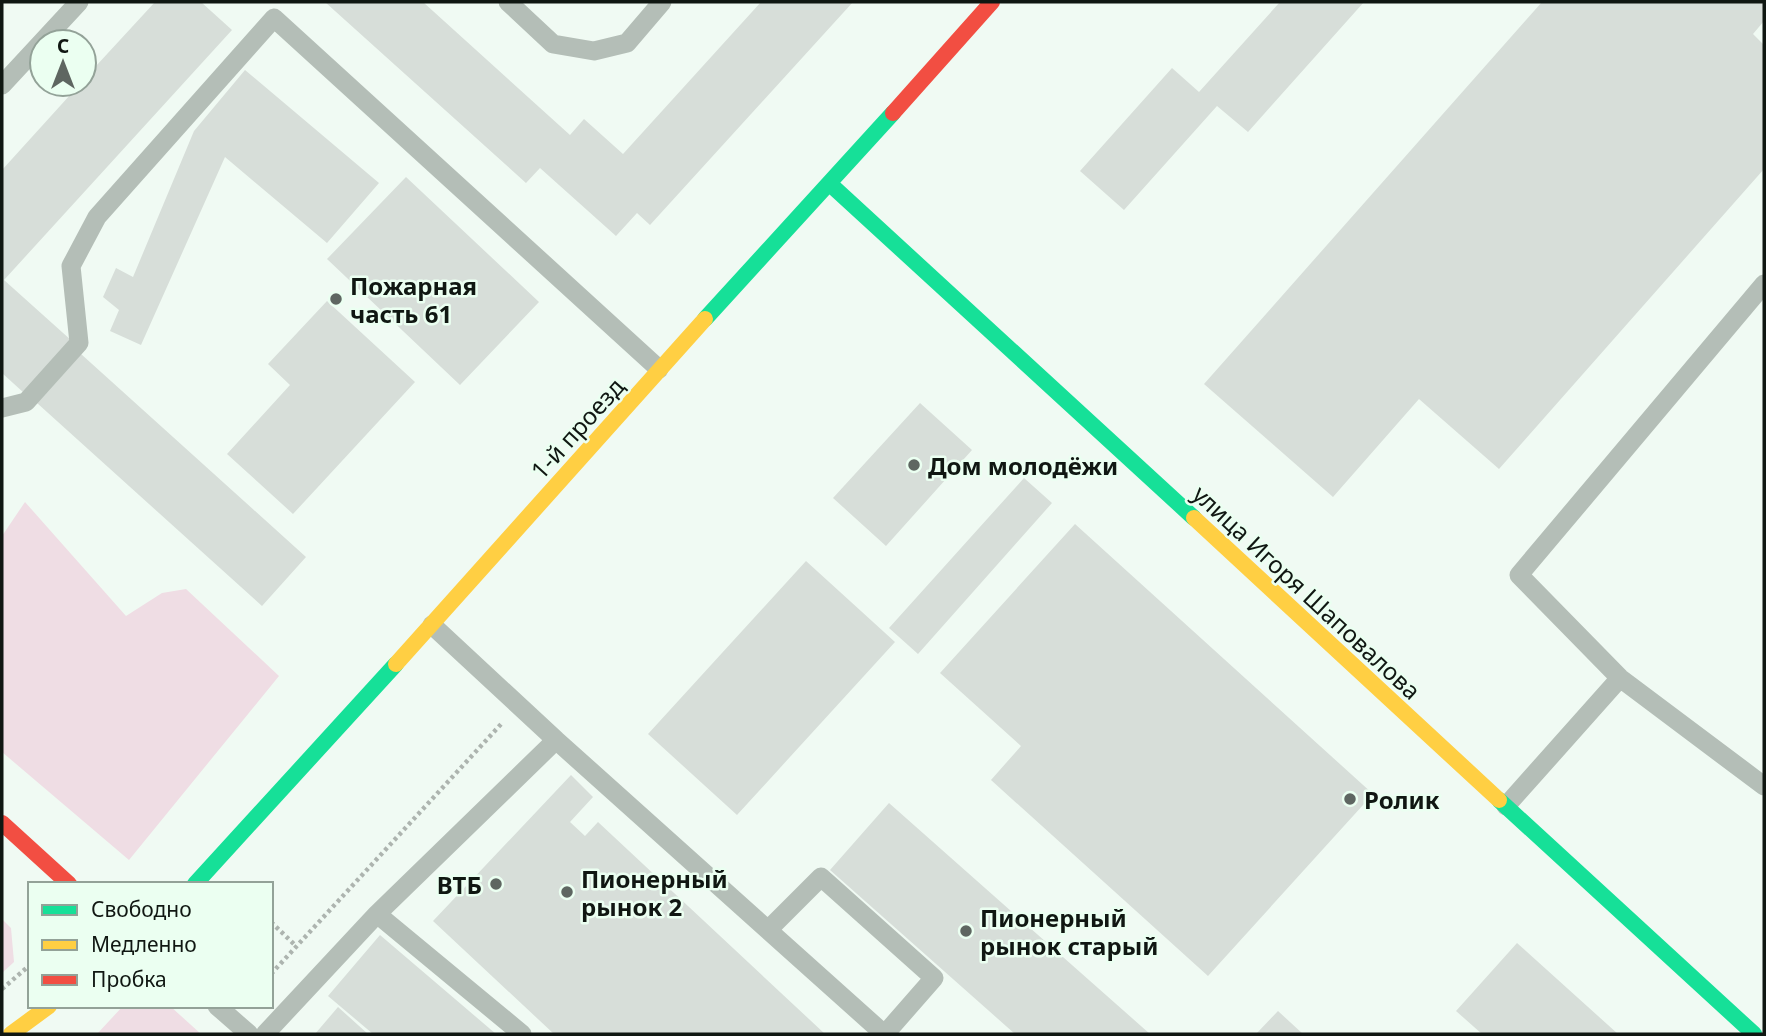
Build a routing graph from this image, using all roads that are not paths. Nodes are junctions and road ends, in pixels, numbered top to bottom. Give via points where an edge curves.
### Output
1 (79, 2) edge
2 (508, 2) edge
3 (662, 2) edge
4 (992, 2) edge
5 (269, 10) edge
6 (2, 85) edge
7 (830, 184) junction
8 (1764, 284) edge
9 (659, 369) junction
10 (2, 408) edge
11 (432, 625) junction
12 (1620, 678) junction
13 (555, 740) junction
14 (1764, 786) edge
15 (1506, 806) junction
16 (2, 823) edge
17 (67, 882) edge
18 (197, 882) edge
19 (377, 914) junction
20 (768, 930) junction
21 (46, 1008) edge
22 (219, 1008) edge
23 (11, 1034) edge
24 (249, 1034) edge
25 (265, 1034) edge
26 (522, 1034) edge
27 (885, 1034) edge
28 (1754, 1034) edge

1 - 6 lane
2 - 3 lane via 553,44 594,51 626,43
4 - 7 street, 1-й проезд
5 - 9 lane
5 - 10 lane via 97,217 71,266 79,343 26,402
7 - 9 street, 1-й проезд
7 - 15 street, улица Игоря Шаповалова
8 - 12 lane via 1519,575
9 - 11 street, 1-й проезд
11 - 13 lane
11 - 18 street, 1-й проезд
12 - 14 lane
12 - 15 lane
13 - 19 lane
13 - 20 lane
15 - 28 street, улица Игоря Шаповалова
16 - 17 street
19 - 25 lane
19 - 26 lane
20 - 27 lane
20 - 27 lane via 821,877 904,950 934,978
21 - 23 street
22 - 24 lane

